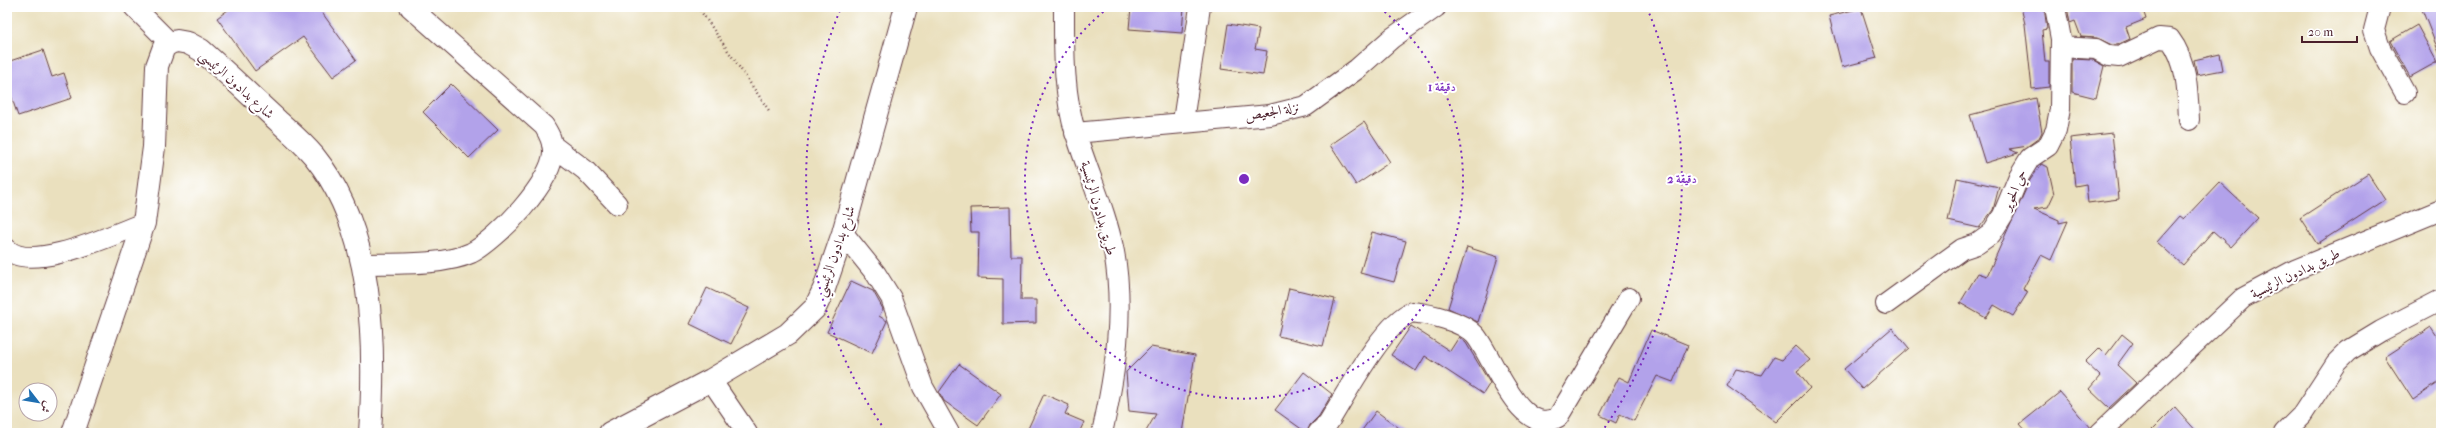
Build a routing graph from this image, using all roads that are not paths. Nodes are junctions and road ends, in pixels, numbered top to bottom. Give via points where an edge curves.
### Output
1 (134, 7) edge
2 (410, 7) edge
3 (906, 7) edge
4 (1064, 7) edge
5 (1200, 7) edge
6 (1436, 7) edge
7 (2055, 7) edge
8 (2380, 7) edge
9 (170, 43) junction
10 (2061, 47) junction
11 (2405, 93) dead end
12 (2189, 120) dead end
13 (1184, 121) junction
14 (1075, 133) junction
15 (552, 145) junction
16 (616, 204) dead end
17 (2441, 210) edge
18 (144, 223) junction
19 (843, 233) junction
20 (7, 249) edge
21 (362, 264) junction
22 (1629, 298) dead end
23 (2441, 300) edge
24 (1886, 304) dead end
25 (711, 380) junction
26 (73, 433) edge
27 (370, 433) edge
28 (610, 433) edge
29 (747, 433) edge
30 (949, 433) edge
31 (1102, 433) edge
32 (1318, 433) edge
33 (2100, 433) edge
34 (2284, 433) edge

1 - 9 street
2 - 15 street via 544,126 551,137
3 - 19 main road, شارع بدادون الرئيسي
4 - 14 street, طريق بدادون الرئيسية via 1066,67
5 - 13 street
6 - 13 street, نزلة الجعيص via 1306,106 1270,115
7 - 10 street, حي الحوير
8 - 11 street via 2374,30 2380,48
9 - 18 main road via 164,47 157,66 154,147
9 - 21 main road, شارع بدادون الرئيسي via 188,43 201,50 294,134 314,157 339,195
10 - 12 street via 2096,49 2109,56 2119,57 2159,38 2170,39 2178,50 2183,66
10 - 24 street, حي الحوير via 2060,109 2056,130 2048,146 2030,158 2019,176 2003,215 1991,234 1977,244 1962,249
13 - 14 street, نزلة الجعيص
14 - 31 street, طريق بدادون الرئيسية via 1107,226 1114,252 1118,285 1118,328
15 - 16 street via 585,170
15 - 21 street via 553,153 544,179 514,220 476,250 434,262
17 - 33 street, طريق بدادون الرئيسية via 2295,270 2242,298
18 - 20 street via 54,256 26,258
18 - 26 main road
19 - 25 main road, شارع بدادون الرئيسي via 815,308 788,334
19 - 30 street via 876,274 891,298 923,387
21 - 27 main road, شارع بدادون الرئيسي via 372,336
22 - 32 street via 1558,417 1553,421 1537,423 1518,406 1501,383 1474,334 1453,322 1412,312 1398,320 1384,337 1328,423
23 - 34 street via 2381,331 2348,352 2336,363 2302,415
25 - 28 main road, شارع بدادون الرئيسي
25 - 29 street

